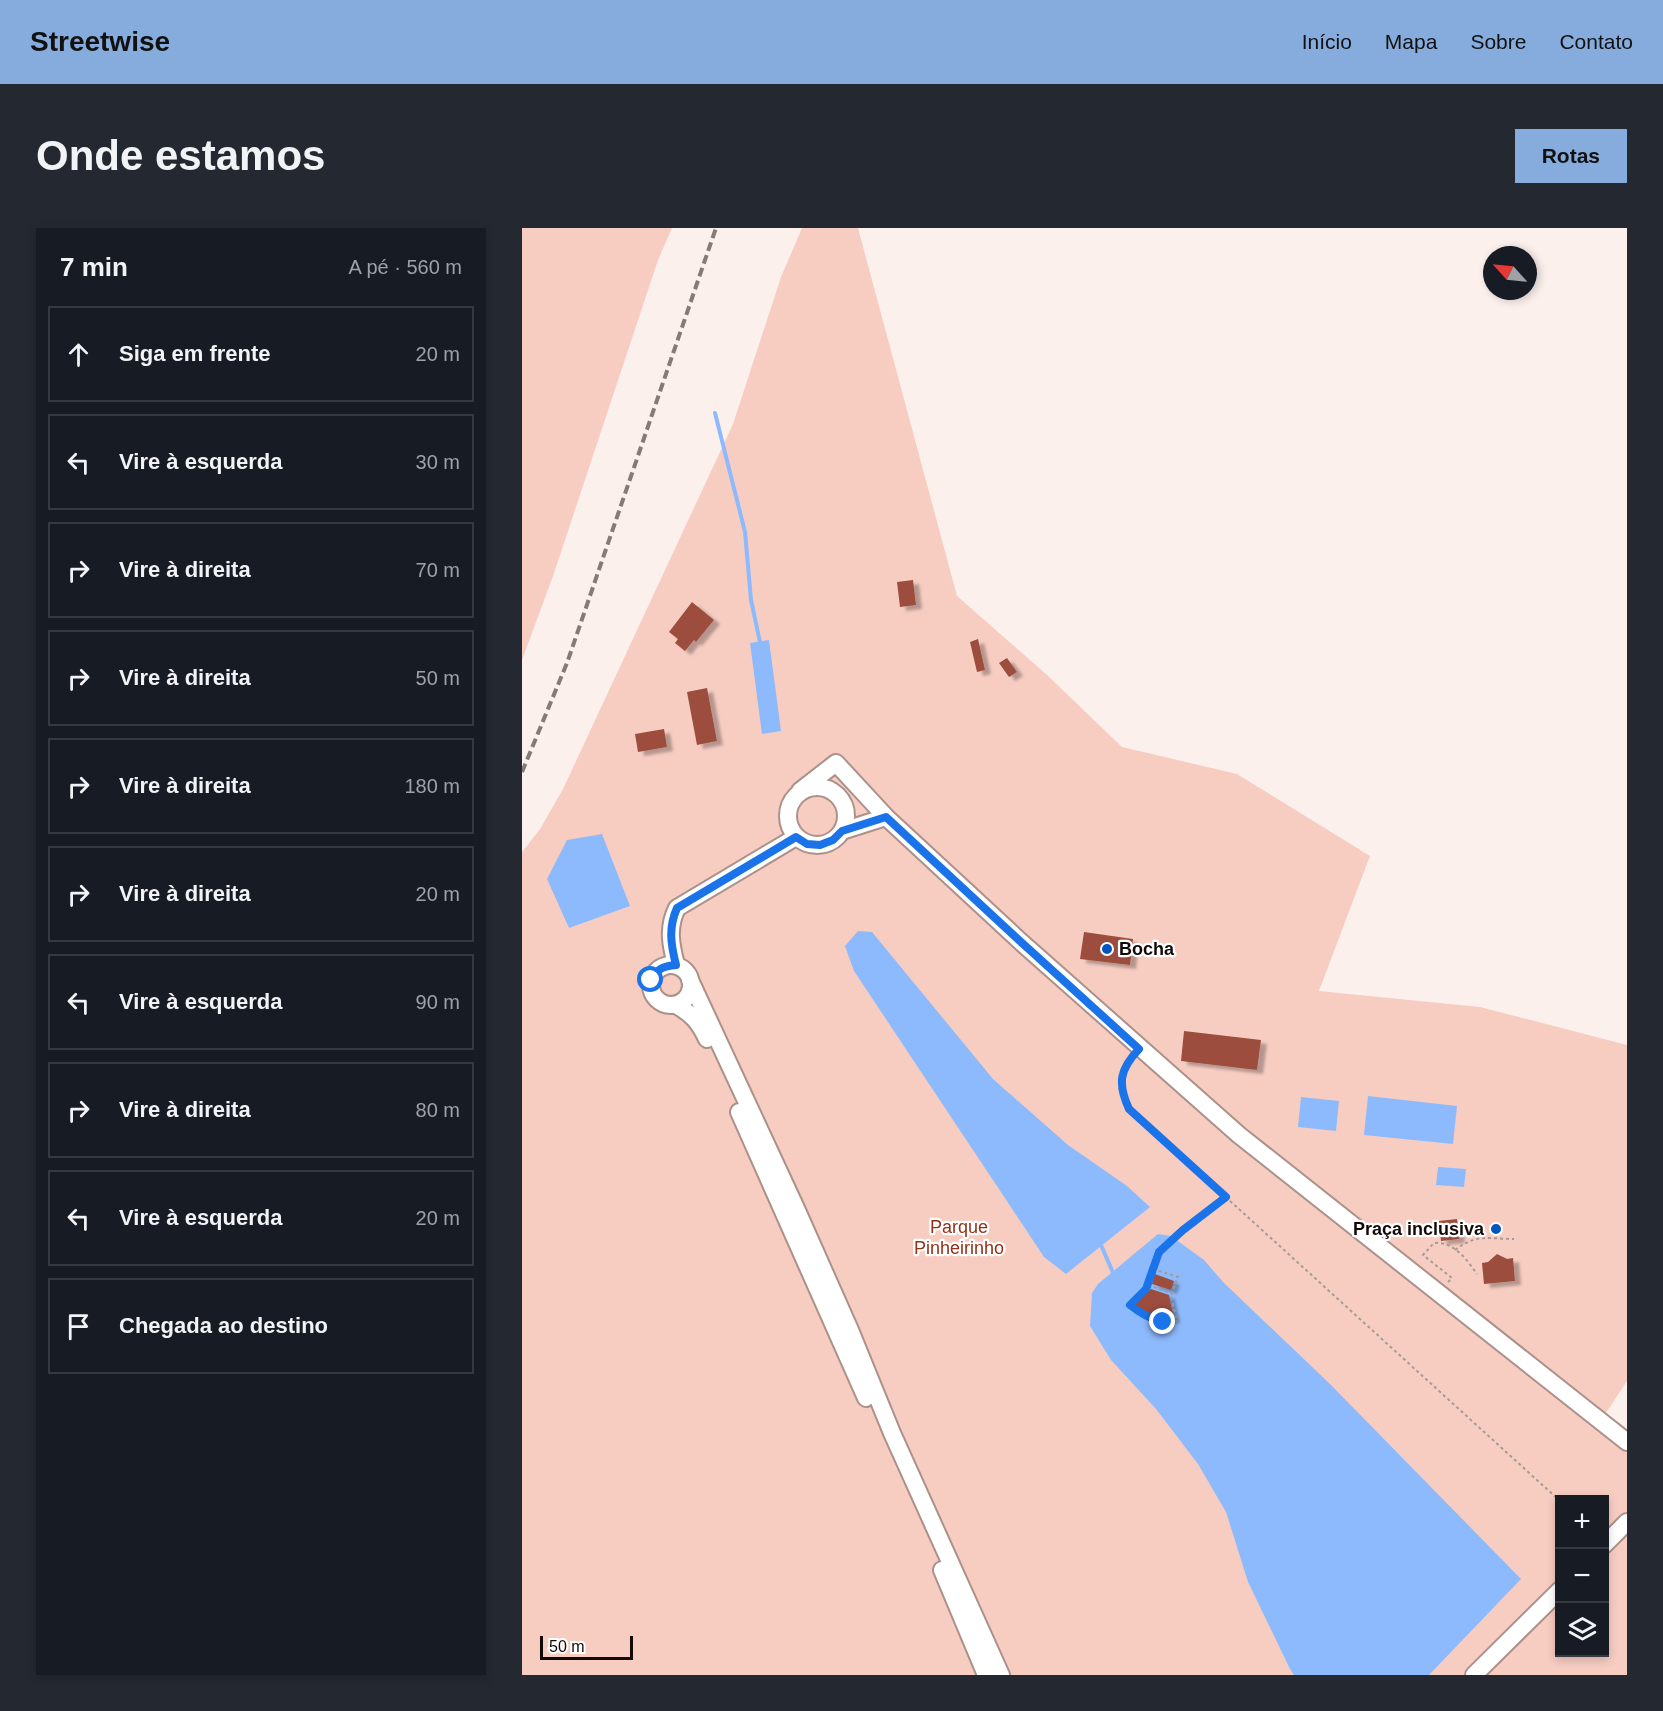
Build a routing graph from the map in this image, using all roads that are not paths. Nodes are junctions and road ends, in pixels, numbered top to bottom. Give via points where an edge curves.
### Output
1 (800, 791) junction
2 (886, 817) junction
3 (842, 831) junction
4 (796, 837) junction
5 (676, 965) junction
6 (690, 980) junction
7 (676, 1005) junction
8 (1627, 1442) edge
9 (1627, 1522) edge
10 (1609, 1541) edge
11 (1555, 1595) edge
12 (986, 1675) edge
13 (1001, 1675) edge
14 (1474, 1675) edge

1 - 2 lane via 836,763
1 - 3 lane via 813,786 837,794 846,818
1 - 4 lane via 787,813
2 - 3 lane
2 - 8 lane via 1239,1136
3 - 4 lane via 820,845 807,844
4 - 5 lane via 677,908 670,935
5 - 6 lane
5 - 7 lane via 656,971 651,980 651,991 657,1000
6 - 7 lane via 691,990
6 - 13 lane via 795,1206
7 - 12 lane via 699,1022
9 - 10 lane
11 - 14 lane

